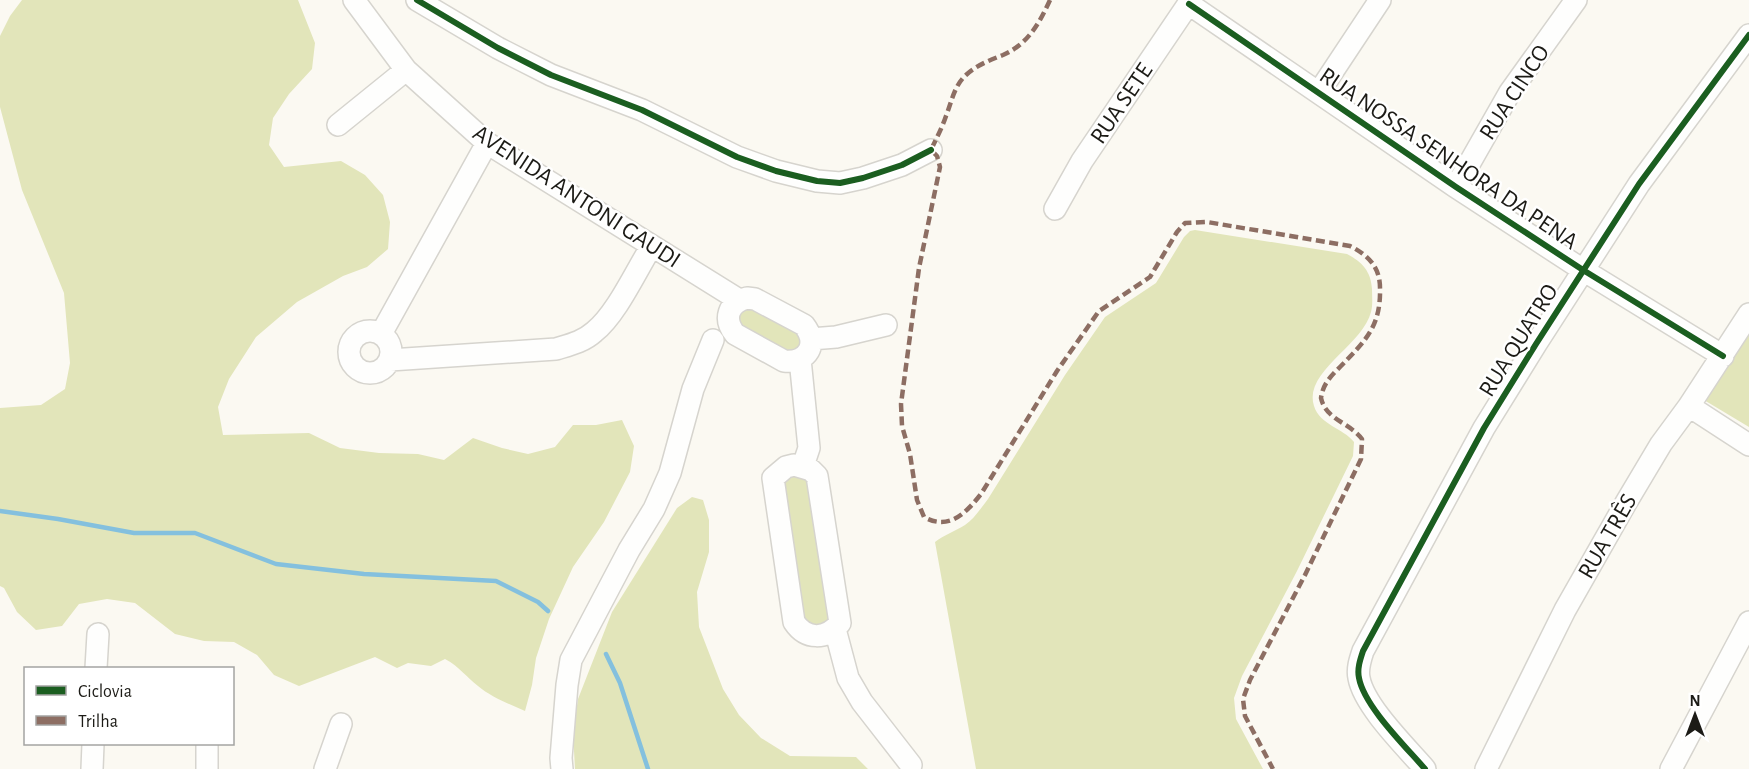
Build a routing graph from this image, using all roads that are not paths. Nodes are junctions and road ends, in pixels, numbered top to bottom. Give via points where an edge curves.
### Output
1 (354, 0) edge
2 (417, 0) edge
3 (1380, 0) edge
4 (1576, 0) edge
5 (1190, 2) edge
6 (1749, 35) edge
7 (406, 70) junction
8 (1319, 92) junction
9 (338, 125) dead end
10 (487, 142) junction
11 (931, 150) dead end
12 (1456, 187) junction
13 (1055, 209) dead end
14 (651, 246) junction
15 (1583, 270) junction
16 (739, 300) junction
17 (1748, 316) edge
18 (886, 325) dead end
19 (381, 334) junction
20 (811, 339) junction
21 (713, 340) dead end
22 (1723, 356) junction
23 (800, 359) junction
24 (390, 360) junction
25 (1689, 406) junction
26 (1749, 445) edge
27 (803, 466) junction
28 (1749, 622) edge
29 (835, 629) junction
30 (98, 634) dead end
31 (96, 667) edge
32 (341, 724) dead end
33 (93, 745) edge
34 (207, 745) edge
35 (911, 765) dead end
36 (92, 769) edge
37 (207, 769) edge
38 (325, 769) edge
39 (562, 769) edge
40 (1425, 769) edge
41 (1486, 769) edge
42 (1671, 769) edge

1 - 7 street, AVENIDA ANTONI GAUDI
2 - 11 street via 551,75 642,110 737,157 776,171 840,183 902,165
3 - 8 street
4 - 12 street, RUA CINCO via 1510,92
5 - 8 street, RUA NOSSA SENHORA DA PENA
5 - 13 street, RUA SETE via 1082,161
6 - 15 street, RUA QUATRO via 1639,184
7 - 9 street
7 - 10 street, AVENIDA ANTONI GAUDI
8 - 12 street, RUA NOSSA SENHORA DA PENA
10 - 14 street, AVENIDA ANTONI GAUDI
10 - 19 street
12 - 15 street, RUA NOSSA SENHORA DA PENA
14 - 16 street, AVENIDA ANTONI GAUDI
14 - 24 street via 609,316 576,343 556,349
15 - 22 street, RUA NOSSA SENHORA DA PENA
15 - 40 street, RUA QUATRO via 1484,428 1363,651 1359,669 1363,691
16 - 20 street via 755,299 804,325
16 - 23 street via 728,320 735,334 784,360
17 - 22 street, RUA TRÊS
18 - 20 street
19 - 24 street via 390,345
19 - 24 street via 366,331 353,339 350,360 359,371 374,373
20 - 23 street
21 - 39 street via 693,389 666,482 571,660
22 - 25 street, RUA TRÊS
23 - 27 street via 809,447
25 - 26 street
25 - 41 street, RUA TRÊS via 1661,444 1576,590
27 - 29 street via 817,476 840,623
27 - 29 street via 786,467 773,478 794,622 812,636
28 - 42 street
29 - 35 street via 848,678
30 - 31 street
32 - 38 street
33 - 36 street
34 - 37 street

